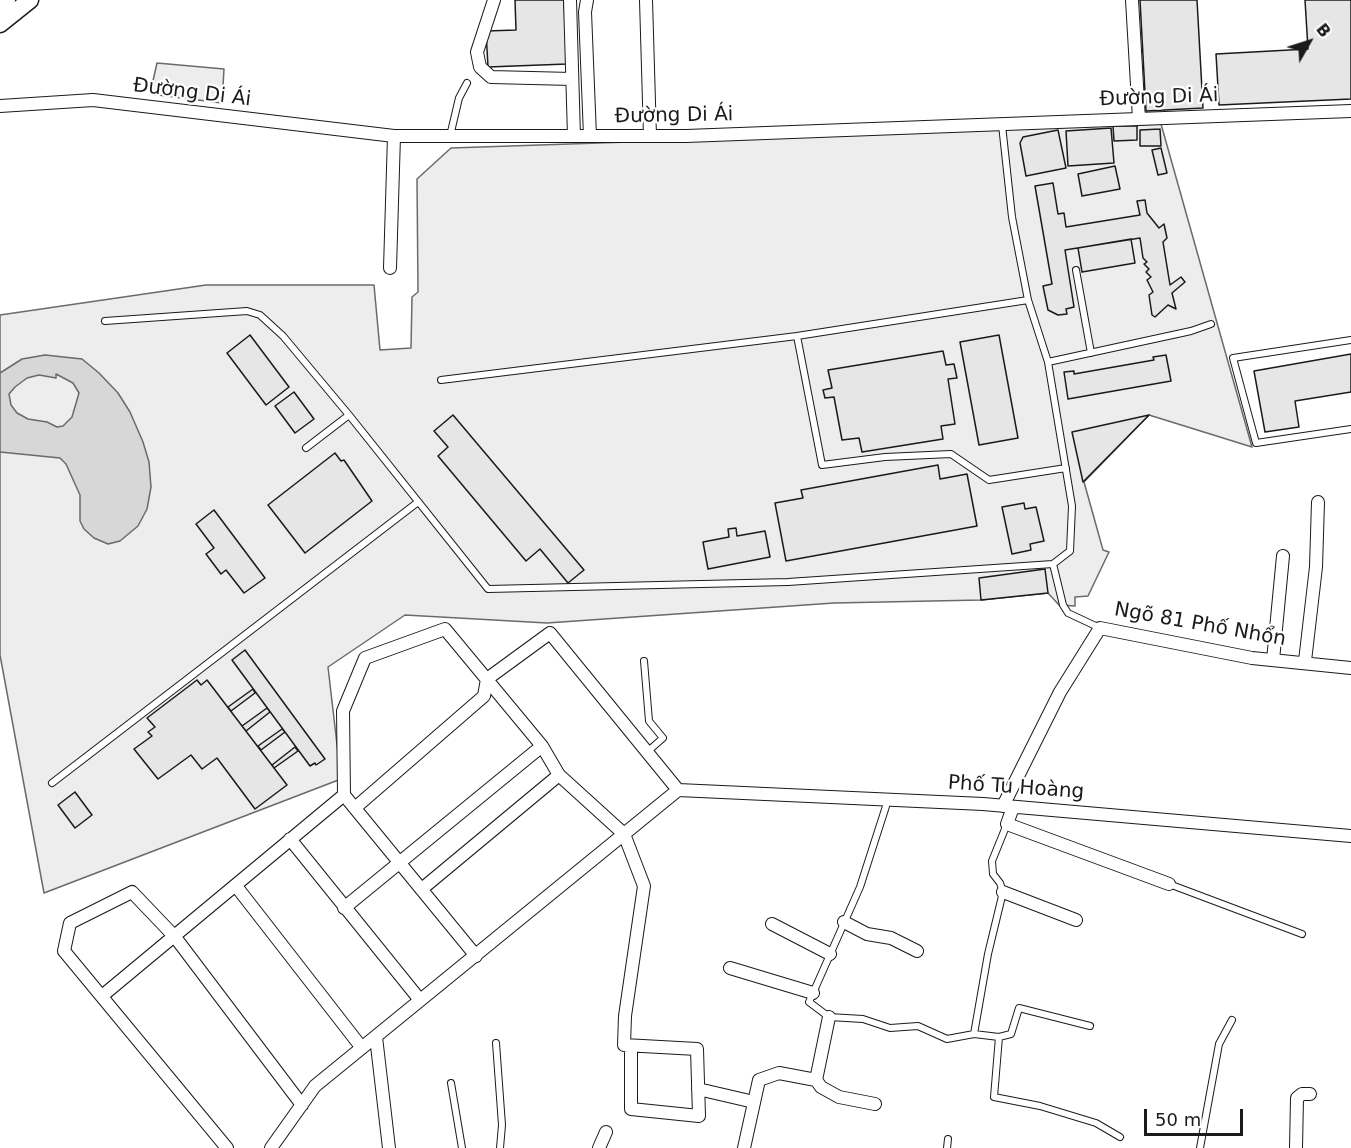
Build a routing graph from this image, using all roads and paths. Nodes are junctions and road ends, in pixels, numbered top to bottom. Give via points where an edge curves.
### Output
1 (5, 0) edge
2 (30, 0) edge
3 (494, 0) edge
4 (570, 0) edge
5 (587, 0) edge
6 (646, 0) edge
7 (1132, 0) edge
8 (0, 4) edge
9 (0, 24) edge
10 (572, 79) junction
11 (466, 83) dead end
12 (0, 106) edge
13 (1351, 111) edge
14 (1138, 119) junction
15 (1002, 124) junction
16 (394, 136) junction
17 (450, 136) junction
18 (574, 136) junction
19 (590, 136) junction
20 (650, 136) junction
21 (390, 268) dead end
22 (1076, 270) dead end
23 (1028, 300) junction
24 (105, 321) dead end
25 (1211, 324) dead end
26 (797, 336) junction
27 (1351, 340) edge
28 (1091, 353) junction
29 (1048, 362) junction
30 (441, 380) dead end
31 (349, 415) junction
32 (1351, 429) edge
33 (306, 448) dead end
34 (1066, 468) junction
35 (418, 502) junction
36 (1318, 502) dead end
37 (1283, 556) dead end
38 (1053, 564) junction
39 (1100, 628) junction
40 (1273, 660) junction
41 (644, 661) dead end
42 (1305, 661) junction
43 (1351, 668) edge
44 (487, 680) junction
45 (542, 746) junction
46 (647, 752) junction
47 (559, 776) junction
48 (52, 783) dead end
49 (678, 790) junction
50 (344, 795) junction
51 (888, 800) junction
52 (1008, 806) junction
53 (356, 807) junction
54 (1007, 824) junction
55 (624, 834) junction
56 (1351, 836) edge
57 (291, 839) junction
58 (401, 861) junction
59 (1169, 884) joint
60 (236, 886) junction
61 (423, 888) junction
62 (1003, 892) junction
63 (344, 908) junction
64 (1076, 920) dead end
65 (844, 922) junction
66 (772, 924) dead end
67 (1302, 934) dead end
68 (175, 938) junction
69 (917, 951) dead end
70 (830, 954) junction
71 (476, 956) junction
72 (730, 968) dead end
73 (813, 993) junction
74 (102, 996) junction
75 (420, 1000) junction
76 (828, 1017) junction
77 (1232, 1020) dead end
78 (1090, 1026) dead end
79 (974, 1034) junction
80 (376, 1037) junction
81 (999, 1037) junction
82 (496, 1043) dead end
83 (631, 1046) junction
84 (362, 1048) junction
85 (816, 1080) junction
86 (451, 1083) dead end
87 (698, 1089) junction
88 (1310, 1094) dead end
89 (754, 1102) junction
90 (875, 1104) dead end
91 (302, 1105) junction
92 (606, 1132) dead end
93 (1120, 1137) dead end
94 (948, 1138) dead end
95 (227, 1148) edge
96 (271, 1148) edge
97 (389, 1148) edge
98 (462, 1148) edge
99 (500, 1148) edge
100 (599, 1148) edge
101 (744, 1148) edge
102 (947, 1148) edge
103 (1200, 1148) edge
104 (1296, 1148) edge

1 - 8 main road
2 - 9 main road
3 - 10 street via 477,52 480,67 491,77
4 - 10 street
5 - 19 street
6 - 20 street
7 - 14 street
10 - 18 street
11 - 17 lane
12 - 16 street, Đường Di Ái via 93,100
13 - 14 street, Đường Di Ái
14 - 15 street, Đường Di Ái
15 - 20 street, Đường Di Ái
15 - 23 lane via 1012,217
16 - 17 street, Đường Di Ái
16 - 21 street
17 - 18 street, Đường Di Ái
18 - 19 street, Đường Di Ái
19 - 20 street, Đường Di Ái
22 - 28 lane
23 - 26 lane
23 - 29 lane
24 - 31 lane via 247,311 260,315 283,336
25 - 28 lane
26 - 30 lane
26 - 34 lane via 822,465 951,454 989,480
27 - 32 lane via 1233,358 1256,443
28 - 29 lane
29 - 34 lane
31 - 33 lane
31 - 35 lane
34 - 38 lane via 1072,506 1070,551
35 - 38 lane via 488,589 788,582
35 - 48 lane
36 - 42 street via 1316,567
37 - 40 street
38 - 39 lane via 1068,613
39 - 40 street, Ngõ 81 Phố Nhổn
39 - 52 street, Ngõ 81 Phố Nhổn via 1060,692
40 - 42 street, Ngõ 81 Phố Nhổn
41 - 46 lane via 649,721 663,738
42 - 43 street, Ngõ 81 Phố Nhổn
44 - 45 street
44 - 46 street via 550,633
44 - 50 street via 445,628 365,658 344,711
44 - 53 street via 484,696
45 - 47 street
45 - 58 street
46 - 49 street
47 - 55 street
47 - 61 street
49 - 51 street, Phố Tu Hoàng
49 - 55 street
50 - 53 street
50 - 57 street
51 - 52 street, Phố Tu Hoàng
51 - 65 lane via 861,887
52 - 54 street, Ngõ 81 Phố Nhổn
52 - 56 street, Phố Tu Hoàng
53 - 58 street
54 - 59 street
54 - 62 lane via 992,861 993,874
55 - 71 street
55 - 83 street via 644,886 625,1016 624,1045
57 - 60 street
57 - 63 street
58 - 61 street
58 - 63 street
59 - 67 lane
60 - 68 street
60 - 84 street
61 - 71 street
62 - 64 street
62 - 79 lane
63 - 75 street
65 - 69 street
65 - 70 lane
66 - 70 street
68 - 74 street
68 - 74 street via 132,892 70,923 64,951
68 - 91 street
70 - 73 lane
71 - 75 street
72 - 73 street
73 - 76 lane via 808,1002
74 - 95 street
75 - 80 street
76 - 79 lane via 863,1019 890,1028 918,1026 947,1039
76 - 85 street
77 - 103 lane via 1219,1044
78 - 81 lane via 1019,1008 1011,1034
79 - 81 lane
80 - 84 street
80 - 97 street
81 - 93 lane via 994,1097 1096,1123
82 - 99 lane
83 - 87 street via 697,1049
83 - 87 street via 631,1108 699,1116
84 - 91 street via 315,1086
85 - 89 street via 779,1073 759,1080
85 - 90 street via 821,1088 839,1097
86 - 98 lane
87 - 89 street
88 - 104 street via 1297,1098
89 - 101 street
91 - 96 street
92 - 100 street
94 - 102 lane

